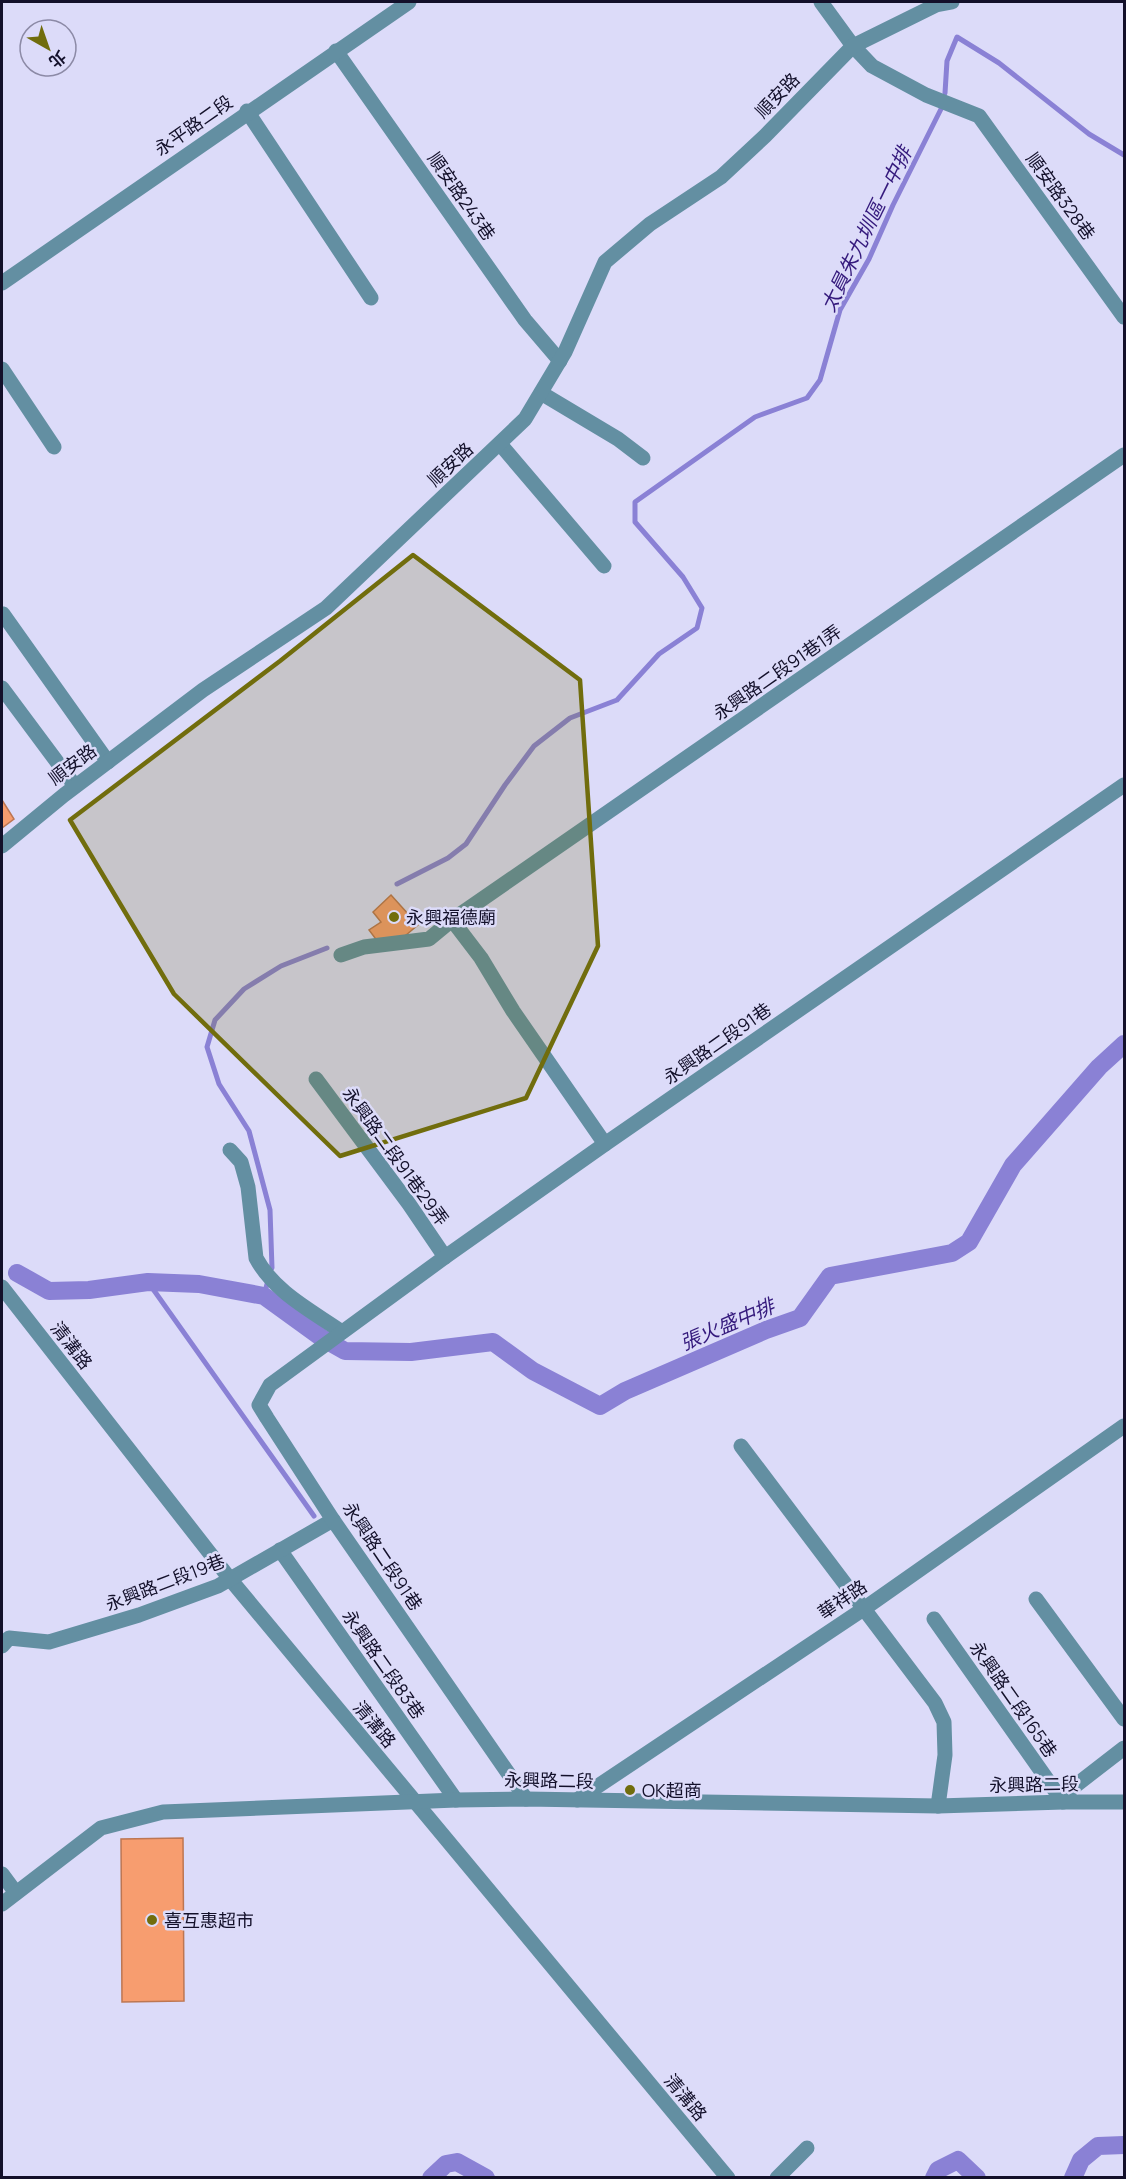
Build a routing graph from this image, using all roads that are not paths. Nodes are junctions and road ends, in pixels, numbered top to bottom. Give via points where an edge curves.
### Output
1 (409, 2) edge
2 (820, 2) edge
3 (952, 2) edge
4 (853, 46) junction
5 (336, 51) junction
6 (247, 111) junction
7 (2, 283) edge
8 (370, 298) dead end
9 (1125, 317) edge
10 (560, 361) junction
11 (2, 369) edge
12 (541, 393) junction
13 (500, 444) junction
14 (54, 447) dead end
15 (1125, 455) edge
16 (644, 458) dead end
17 (604, 566) dead end
18 (3, 614) edge
19 (2, 688) edge
20 (108, 762) junction
21 (1125, 785) edge
22 (75, 786) junction
23 (2, 846) edge
24 (452, 920) junction
25 (341, 956) dead end
26 (316, 1079) dead end
27 (605, 1144) junction
28 (230, 1150) dead end
29 (445, 1257) junction
30 (2, 1287) edge
31 (338, 1335) junction
32 (1125, 1426) edge
33 (741, 1446) dead end
34 (333, 1520) junction
35 (280, 1551) junction
36 (230, 1579) junction
37 (1036, 1599) dead end
38 (865, 1608) junction
39 (934, 1619) dead end
40 (2, 1646) edge
41 (1125, 1719) edge
42 (1125, 1748) edge
43 (526, 1799) junction
44 (456, 1800) junction
45 (578, 1800) junction
46 (412, 1801) junction
47 (1063, 1802) junction
48 (1125, 1802) edge
49 (938, 1806) junction
50 (2, 1874) edge
51 (16, 1893) junction
52 (2, 1904) edge
53 (807, 2148) dead end
54 (728, 2178) edge
55 (777, 2178) edge

1 - 5 street, 永平路二段
2 - 4 street, 順安路328巷
3 - 4 street, 順安路 via 936,5
4 - 9 street, 順安路328巷 via 872,66 979,116
4 - 10 street, 順安路 via 721,177 650,224 605,262
5 - 6 street, 永平路二段
5 - 10 street, 順安路243巷 via 525,320
6 - 7 street, 永平路二段
6 - 8 street
10 - 12 street, 順安路
11 - 14 street
12 - 13 street, 順安路 via 525,419
12 - 16 street
13 - 17 street
13 - 20 street, 順安路 via 326,608 203,690
15 - 24 street, 永興路二段91巷1弄
18 - 20 street
19 - 22 street
20 - 22 street, 順安路
21 - 27 street, 永興路二段91巷
22 - 23 street, 順安路
24 - 25 street, 永興路二段91巷1弄 via 429,939 364,947
24 - 27 street
26 - 29 street, 永興路二段91巷29弄
27 - 29 street, 永興路二段91巷
28 - 31 street via 241,1162 248,1187 260,1265 279,1287
29 - 31 street, 永興路二段91巷
30 - 36 street, 清溝路
31 - 34 street, 永興路二段91巷 via 270,1385 259,1405
32 - 38 street, 華祥路
33 - 38 street
34 - 35 street, 永興路二段19巷
34 - 43 street, 永興路二段91巷
35 - 36 street, 永興路二段19巷
35 - 44 street, 永興路二段83巷
36 - 40 street, 永興路二段19巷 via 139,1615 49,1642 9,1638
36 - 46 street, 清溝路
37 - 41 street
38 - 45 street, 華祥路
38 - 49 street via 935,1703 944,1722 945,1755
39 - 47 street, 永興路二段165巷
42 - 47 street via 1071,1789
43 - 44 street, 永興路二段
43 - 45 street, 永興路二段
44 - 46 street, 永興路二段
45 - 49 street, 永興路二段
46 - 51 street, 永興路二段 via 163,1812 101,1828
46 - 54 street, 清溝路
47 - 48 street, 永興路二段
47 - 49 street, 永興路二段
50 - 51 street
51 - 52 street, 永興路二段
53 - 55 street

